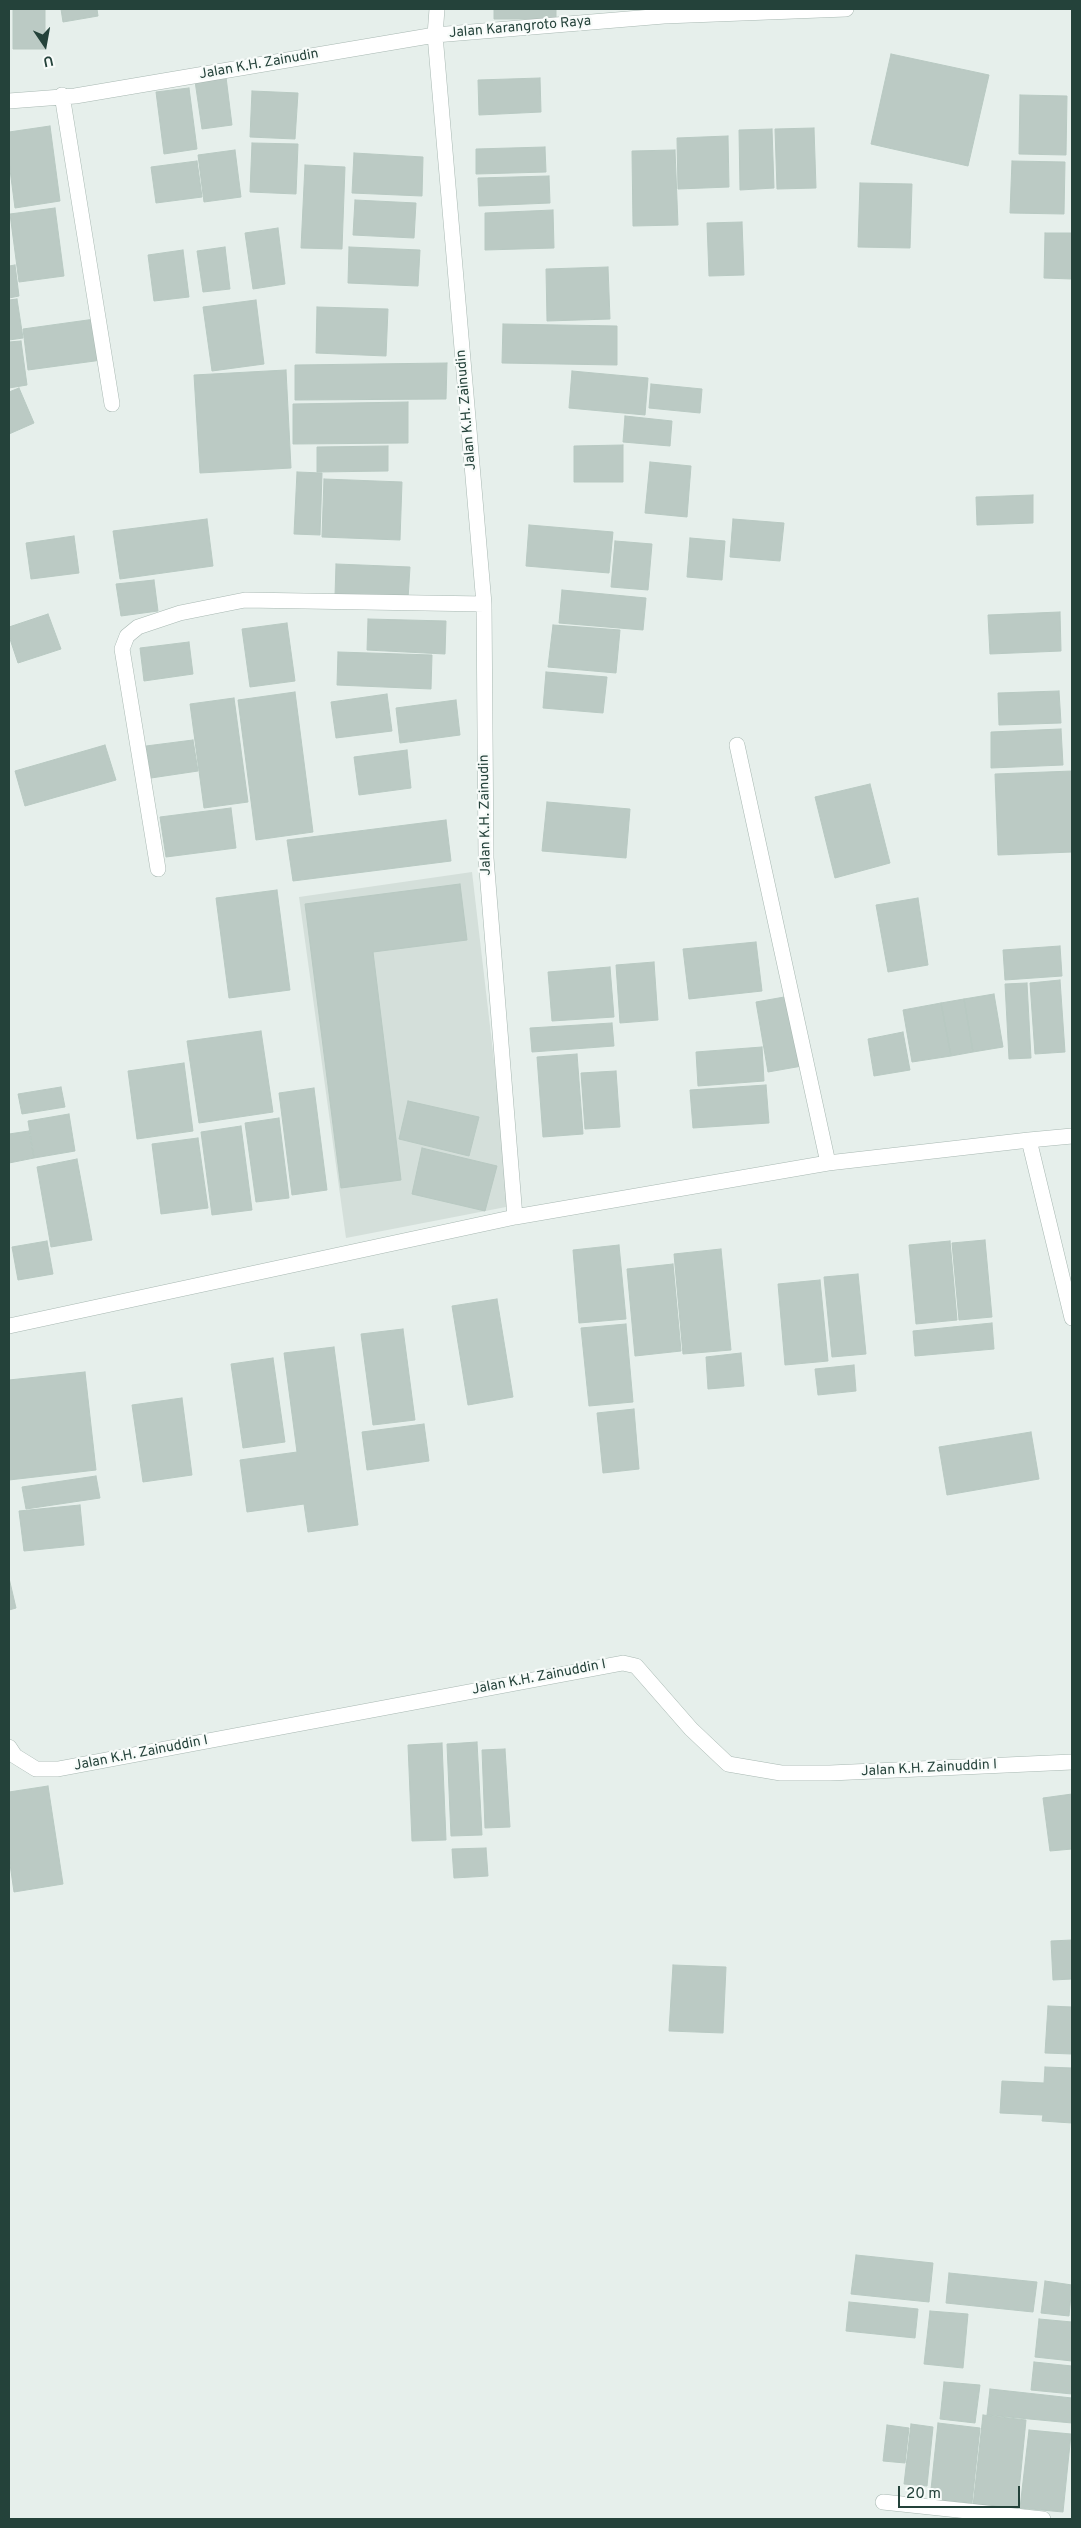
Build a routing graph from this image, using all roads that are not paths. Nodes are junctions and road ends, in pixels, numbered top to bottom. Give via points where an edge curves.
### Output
1 (437, 9) edge
2 (846, 9) edge
3 (777, 10) edge
4 (664, 12) edge
5 (435, 35) junction
6 (62, 95) junction
7 (9, 101) edge
8 (112, 404) dead end
9 (484, 604) junction
10 (737, 745) dead end
11 (158, 869) dead end
12 (1072, 1136) edge
13 (1029, 1140) junction
14 (828, 1163) junction
15 (515, 1217) junction
16 (1072, 1318) edge
17 (9, 1326) edge
18 (9, 1747) edge
19 (1072, 1762) edge
20 (883, 2502) dead end
21 (1043, 2519) edge

1 - 5 street
2 - 3 street, Jalan Karangroto Raya
3 - 4 street, Jalan Karangroto Raya
4 - 5 street, Jalan Karangroto Raya
5 - 6 street, Jalan K.H. Zainudin via 75,96
5 - 9 street, Jalan K.H. Zainudin
6 - 7 street, Jalan K.H. Zainudin
6 - 8 street
9 - 11 street via 245,600 180,613 138,626 127,636 122,649
9 - 15 street, Jalan K.H. Zainudin via 486,858
10 - 14 street
12 - 13 street
13 - 14 street
13 - 16 street
14 - 15 street
15 - 17 street
18 - 19 street, Jalan K.H. Zainuddin I via 15,1756 36,1769 58,1769 623,1663 636,1666 690,1729 728,1764 781,1773 830,1773
20 - 21 street

